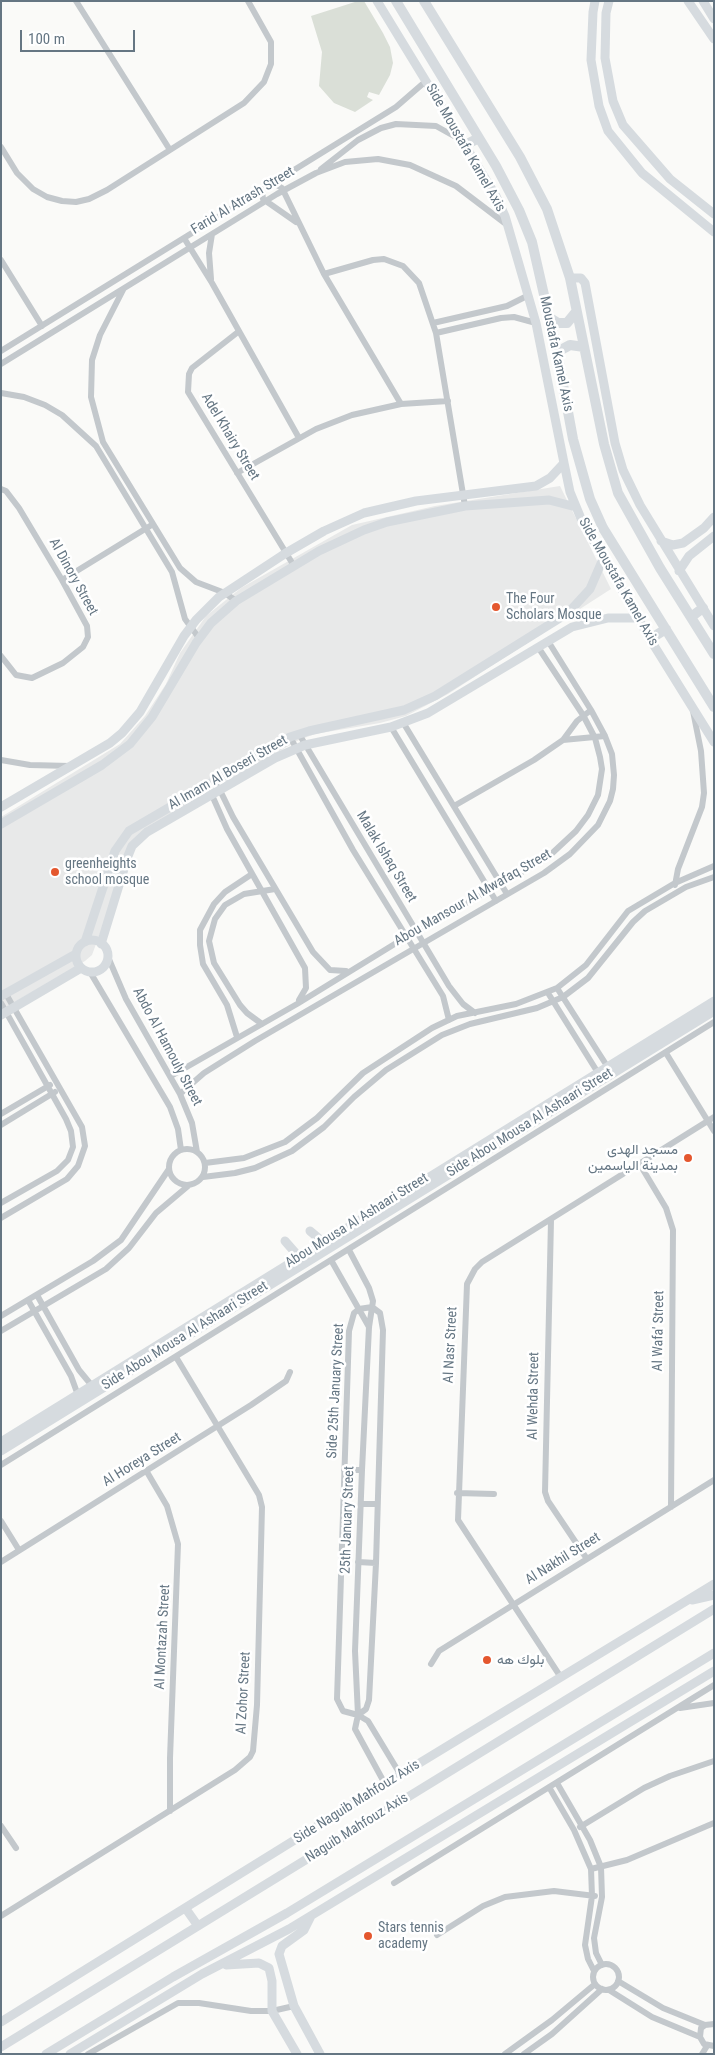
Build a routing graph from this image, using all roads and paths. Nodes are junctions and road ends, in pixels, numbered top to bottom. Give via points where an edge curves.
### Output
1 (76, 1) edge
2 (248, 1) edge
3 (377, 1) edge
4 (396, 1) edge
5 (424, 1) edge
6 (595, 1) edge
7 (609, 1) edge
8 (688, 1) edge
9 (703, 1) edge
10 (714, 19) edge
11 (714, 39) edge
12 (426, 81) junction
13 (479, 138) junction
14 (464, 143) junction
15 (1, 147) edge
16 (170, 150) junction
17 (316, 173) junction
18 (273, 183) junction
19 (262, 190) junction
20 (283, 190) junction
21 (265, 201) junction
22 (713, 213) edge
23 (297, 223) junction
24 (508, 225) junction
25 (705, 225) junction
26 (714, 232) edge
27 (212, 234) junction
28 (184, 238) junction
29 (190, 248) junction
30 (1, 260) edge
31 (324, 274) junction
32 (570, 278) junction
33 (212, 283) junction
34 (123, 288) junction
35 (529, 295) junction
36 (576, 312) junction
37 (550, 318) junction
38 (434, 323) junction
39 (536, 323) junction
40 (42, 326) junction
41 (238, 332) junction
42 (436, 333) junction
43 (584, 347) junction
44 (1, 352) edge
45 (557, 352) junction
46 (4, 362) edge
47 (1, 393) edge
48 (448, 401) junction
49 (402, 404) junction
50 (298, 438) junction
51 (106, 454) junction
52 (564, 463) junction
53 (237, 473) junction
54 (1, 489) edge
55 (463, 495) junction
56 (465, 506) junction
57 (576, 507) junction
58 (714, 517) edge
59 (153, 524) junction
60 (146, 528) junction
61 (714, 536) edge
62 (662, 541) junction
63 (684, 542) junction
64 (286, 553) junction
65 (692, 553) junction
66 (603, 559) junction
67 (294, 566) junction
68 (180, 568) junction
69 (679, 571) junction
70 (172, 572) junction
71 (62, 580) junction
72 (225, 593) junction
73 (236, 601) junction
74 (703, 608) junction
75 (691, 617) junction
76 (637, 618) junction
77 (554, 622) junction
78 (714, 626) edge
79 (190, 628) junction
80 (666, 628) junction
81 (562, 632) junction
82 (199, 638) junction
83 (650, 639) junction
84 (548, 641) junction
85 (538, 647) junction
86 (714, 654) edge
87 (1, 656) edge
88 (714, 706) edge
89 (591, 710) junction
90 (693, 710) junction
91 (583, 715) junction
92 (404, 724) junction
93 (391, 727) junction
94 (294, 736) junction
95 (605, 736) junction
96 (595, 738) junction
97 (563, 740) junction
98 (714, 742) edge
99 (305, 745) junction
100 (296, 749) junction
101 (1, 760) edge
102 (70, 766) junction
103 (211, 782) junction
104 (216, 794) junction
105 (454, 806) junction
106 (1, 807) edge
107 (1, 824) edge
108 (714, 866) edge
109 (252, 874) junction
110 (714, 877) edge
111 (500, 883) junction
112 (675, 883) junction
113 (275, 889) junction
114 (489, 889) junction
115 (263, 892) junction
116 (676, 892) junction
117 (507, 894) junction
118 (496, 900) junction
119 (416, 931) junction
120 (406, 937) junction
121 (85, 942) junction
122 (423, 942) junction
123 (101, 944) junction
124 (412, 948) junction
125 (76, 954) junction
126 (108, 957) junction
127 (81, 968) junction
128 (348, 971) junction
129 (90, 972) junction
130 (329, 983) junction
131 (557, 988) junction
132 (335, 993) junction
133 (548, 993) junction
134 (4, 995) edge
135 (563, 997) junction
136 (714, 1000) edge
137 (554, 1002) junction
138 (1, 1004) edge
139 (297, 1004) junction
140 (7, 1011) edge
141 (714, 1011) edge
142 (475, 1012) junction
143 (449, 1020) junction
144 (714, 1022) edge
145 (262, 1024) junction
146 (249, 1031) junction
147 (237, 1037) junction
148 (255, 1041) junction
149 (666, 1053) junction
150 (609, 1070) junction
151 (171, 1076) junction
152 (600, 1076) junction
153 (55, 1081) junction
154 (48, 1086) junction
155 (60, 1089) junction
156 (52, 1094) junction
157 (180, 1094) junction
158 (1, 1114) edge
159 (711, 1119) edge
160 (1, 1126) edge
161 (714, 1131) edge
162 (181, 1150) junction
163 (196, 1152) junction
164 (66, 1163) junction
165 (205, 1163) junction
166 (639, 1163) junction
167 (169, 1169) junction
168 (75, 1170) junction
169 (203, 1177) junction
170 (188, 1186) junction
171 (28, 1187) junction
172 (35, 1198) junction
173 (1, 1203) edge
174 (1, 1218) edge
175 (551, 1220) junction
176 (310, 1231) dead end
177 (286, 1241) dead end
178 (323, 1242) junction
179 (349, 1250) junction
180 (299, 1257) junction
181 (331, 1260) junction
182 (37, 1295) junction
183 (239, 1299) junction
184 (28, 1300) junction
185 (43, 1306) junction
186 (372, 1307) junction
187 (359, 1309) junction
188 (34, 1312) junction
189 (1, 1316) edge
190 (369, 1326) junction
191 (1, 1331) edge
192 (176, 1357) junction
193 (290, 1372) dead end
194 (94, 1389) junction
195 (79, 1398) junction
196 (218, 1426) junction
197 (1, 1442) edge
198 (1, 1451) edge
199 (1, 1465) edge
200 (344, 1470) junction
201 (362, 1470) junction
202 (147, 1472) junction
203 (714, 1480) edge
204 (457, 1493) junction
205 (494, 1494) dead end
206 (361, 1504) junction
207 (377, 1504) junction
208 (671, 1507) junction
209 (1, 1521) edge
210 (19, 1550) junction
211 (587, 1559) junction
212 (1, 1562) edge
213 (358, 1562) junction
214 (376, 1563) junction
215 (714, 1584) edge
216 (714, 1595) edge
217 (682, 1603) junction
218 (513, 1605) junction
219 (714, 1609) edge
220 (714, 1653) edge
221 (431, 1664) dead end
222 (714, 1671) edge
223 (560, 1676) junction
224 (714, 1685) edge
225 (714, 1702) edge
226 (676, 1708) junction
227 (358, 1715) junction
228 (714, 1762) edge
229 (400, 1774) junction
230 (557, 1782) junction
231 (385, 1784) junction
232 (549, 1787) junction
233 (170, 1811) junction
234 (714, 1823) edge
235 (582, 1825) junction
236 (1, 1826) edge
237 (574, 1830) junction
238 (410, 1838) junction
239 (16, 1848) dead end
240 (417, 1852) junction
241 (601, 1867) junction
242 (591, 1869) junction
243 (394, 1883) dead end
244 (592, 1896) junction
245 (602, 1897) junction
246 (186, 1909) junction
247 (2, 1914) edge
248 (311, 1916) junction
249 (198, 1926) junction
250 (437, 1935) dead end
251 (218, 1965) junction
252 (602, 1965) junction
253 (594, 1971) junction
254 (618, 1981) junction
255 (595, 1984) junction
256 (605, 1989) junction
257 (150, 2006) junction
258 (294, 2006) junction
259 (122, 2008) junction
260 (272, 2011) junction
261 (1, 2022) edge
262 (714, 2024) edge
263 (705, 2025) junction
264 (700, 2037) junction
265 (710, 2046) edge
266 (1, 2048) edge
267 (46, 2054) edge
268 (70, 2054) edge
269 (88, 2054) edge
270 (297, 2054) edge
271 (320, 2054) edge
272 (505, 2054) edge
273 (524, 2054) edge
274 (702, 2054) edge

1 - 16 street
2 - 16 street via 271,42 271,64 264,82 244,103
3 - 12 street, Side Moustafa Kamel Axis
4 - 13 main road, Moustafa Kamel Axis
5 - 32 main road, Moustafa Kamel Axis via 535,182
6 - 25 street via 590,60 599,106 608,131 642,173
7 - 22 street via 605,58 613,101 623,125 670,179
8 - 11 street
9 - 10 street
12 - 14 street, Side Moustafa Kamel Axis
12 - 18 street, Farid Al Atrash Street via 396,107
13 - 14 main road
13 - 37 main road, Moustafa Kamel Axis via 509,189 532,242
14 - 17 street via 436,126 396,124 358,140
14 - 24 street, Side Moustafa Kamel Axis via 496,196
15 - 16 street via 17,173 33,189 62,202 89,199
17 - 20 street, Farid Al Atrash Street
17 - 24 street, Farid Al Atrash Street via 345,162 378,159 410,165 456,186
18 - 19 street, Farid Al Atrash Street
18 - 20 street
19 - 21 street
19 - 28 street, Farid Al Atrash Street
20 - 21 street, Farid Al Atrash Street
20 - 23 street
21 - 23 street
21 - 27 street, Farid Al Atrash Street
22 - 25 street
23 - 31 street
24 - 35 street, Side Moustafa Kamel Axis
25 - 26 street
27 - 29 street, Farid Al Atrash Street
27 - 33 street via 209,263
28 - 29 street
28 - 40 street, Farid Al Atrash Street
29 - 33 street
29 - 34 street, Farid Al Atrash Street
30 - 40 street
31 - 38 street via 373,260 394,261 412,273
31 - 49 street
32 - 36 main road, Moustafa Kamel Axis
32 - 62 street via 581,278 585,283 620,461 640,505
33 - 41 street
34 - 46 street, Farid Al Atrash Street
34 - 51 street via 100,335 90,379 94,414
35 - 38 street via 507,306
35 - 39 street, Side Moustafa Kamel Axis
36 - 37 main road via 567,323 558,323
36 - 43 main road, Moustafa Kamel Axis
37 - 45 main road, Moustafa Kamel Axis
38 - 42 street
39 - 42 street via 514,317 502,318
39 - 52 street, Side Moustafa Kamel Axis
40 - 44 street, Farid Al Atrash Street
41 - 50 street
41 - 53 street, Adel Khairy Street via 198,361 189,374 187,384 188,392
42 - 48 street
43 - 45 main road via 570,344
43 - 75 main road, Moustafa Kamel Axis via 618,494
44 - 46 street
45 - 80 main road, Moustafa Kamel Axis via 573,439 590,499 603,528
47 - 51 street via 24,397 62,415
48 - 49 street
48 - 55 street
49 - 50 street via 352,415
50 - 53 street
51 - 59 street
51 - 60 street
52 - 55 street via 550,478 536,486
52 - 57 street, Side Moustafa Kamel Axis
53 - 64 street, Adel Khairy Street
54 - 71 street, Al Dinory Street via 19,508
55 - 56 street
55 - 64 street via 364,513
56 - 57 street via 549,500
56 - 67 street via 364,530
57 - 66 street, Side Moustafa Kamel Axis
58 - 63 street
59 - 60 street
59 - 68 street
60 - 70 street
60 - 71 street
61 - 65 street
62 - 63 street via 674,545
62 - 69 street
63 - 65 street
64 - 67 street, Adel Khairy Street
64 - 72 street
65 - 69 street
66 - 76 street, Side Moustafa Kamel Axis
66 - 77 street, Al Imam Al Boseri Street via 585,596 568,614
67 - 73 street
68 - 70 street
68 - 72 street via 196,582
69 - 74 street
70 - 79 street
71 - 87 street, Al Dinory Street via 86,626 88,637 83,647 62,663 32,678 16,675
72 - 73 street
72 - 79 street
73 - 82 street
74 - 75 main road
74 - 78 street
75 - 86 main road, Moustafa Kamel Axis
76 - 81 street, Al Imam Al Boseri Street via 595,620
76 - 83 street, Side Moustafa Kamel Axis
77 - 81 street
77 - 94 street, Al Imam Al Boseri Street via 420,704 387,715
79 - 82 street
79 - 102 street via 132,723 110,742
80 - 83 main road
80 - 88 main road, Moustafa Kamel Axis
81 - 84 street, Al Imam Al Boseri Street
82 - 107 street via 152,717 130,744 102,765
83 - 90 street, Side Moustafa Kamel Axis
84 - 85 street, Al Imam Al Boseri Street
84 - 89 street, Abou Mansour Al Mwafaq Street
85 - 91 street, Abou Mansour Al Mwafaq Street
85 - 92 street, Al Imam Al Boseri Street via 440,707
89 - 91 street
89 - 95 street, Abou Mansour Al Mwafaq Street
90 - 98 street, Side Moustafa Kamel Axis
90 - 112 street via 701,751 704,793
91 - 96 street, Abou Mansour Al Mwafaq Street
91 - 97 street
92 - 93 street, Al Imam Al Boseri Street
92 - 105 street
93 - 99 street, Al Imam Al Boseri Street
93 - 114 street
94 - 99 street, Malak Ishaq Street
94 - 100 street, Malak Ishaq Street
94 - 103 street, Al Imam Al Boseri Street
95 - 96 street
95 - 117 street, Abou Mansour Al Mwafaq Street via 612,754 614,775 610,801 604,814 583,843 570,854
96 - 97 street
96 - 111 street, Abou Mansour Al Mwafaq Street via 601,780 588,816 558,849
97 - 105 street
99 - 100 street, Al Imam Al Boseri Street
99 - 119 street, Malak Ishaq Street
100 - 104 street, Al Imam Al Boseri Street
100 - 120 street, Malak Ishaq Street
101 - 102 street
102 - 106 street
103 - 104 street
103 - 121 street, Al Imam Al Boseri Street via 139,824 121,840
104 - 109 street
104 - 113 street
104 - 123 street, Al Imam Al Boseri Street via 146,832 132,846
105 - 111 street
108 - 112 street
109 - 115 street
109 - 147 street via 214,904 200,930 203,964 227,1005
110 - 116 street
111 - 114 street, Abou Mansour Al Mwafaq Street
111 - 117 street
112 - 116 street
112 - 131 street via 628,911 586,965
113 - 115 street
113 - 128 street via 320,961 330,970
114 - 118 street
114 - 119 street, Abou Mansour Al Mwafaq Street
115 - 139 street via 305,968 306,988
115 - 145 street via 244,894 225,905 215,919 209,940 214,963 240,1005
116 - 135 street via 633,922 588,978
117 - 118 street, Abou Mansour Al Mwafaq Street
118 - 122 street, Abou Mansour Al Mwafaq Street
119 - 120 street, Abou Mansour Al Mwafaq Street
119 - 122 street, Malak Ishaq Street
120 - 124 street, Malak Ishaq Street
120 - 128 street, Abou Mansour Al Mwafaq Street
121 - 123 street
121 - 125 street
122 - 124 street, Abou Mansour Al Mwafaq Street
122 - 142 street, Malak Ishaq Street via 457,998
123 - 126 street
124 - 132 street, Abou Mansour Al Mwafaq Street
124 - 143 street, Malak Ishaq Street via 443,996
125 - 127 street
125 - 134 street
126 - 129 street via 102,968
126 - 151 street, Abdo Al Hamouly Street via 126,999
127 - 129 street
127 - 140 street
128 - 130 street, Abou Mansour Al Mwafaq Street
129 - 162 street, Abdo Al Hamouly Street via 170,1106
130 - 132 street
130 - 139 street, Abou Mansour Al Mwafaq Street
131 - 133 street
131 - 135 street
132 - 148 street, Abou Mansour Al Mwafaq Street
133 - 137 street
133 - 142 street via 516,1004
134 - 140 street
135 - 137 street
135 - 150 street
136 - 150 street, Abou Mousa Al Ashaari Street
137 - 152 street
137 - 169 street via 470,1024 442,1035 386,1070 319,1132 292,1151 255,1168
138 - 140 street
139 - 145 street, Abou Mansour Al Mwafaq Street
140 - 153 street
140 - 154 street
141 - 150 street, Abou Mousa Al Ashaari Street
142 - 143 street
143 - 165 street via 410,1040 363,1073 307,1127 286,1142 244,1158
144 - 149 street, Side Abou Mousa Al Ashaari Street
145 - 146 street, Abou Mansour Al Mwafaq Street
146 - 147 street, Abou Mansour Al Mwafaq Street
146 - 148 street
147 - 151 street, Abou Mansour Al Mwafaq Street
148 - 157 street, Abou Mansour Al Mwafaq Street via 204,1073
149 - 159 street
149 - 179 street, Side Abou Mousa Al Ashaari Street
150 - 152 street, Abou Mousa Al Ashaari Street
151 - 157 street, Abdo Al Hamouly Street
152 - 178 street, Abou Mousa Al Ashaari Street via 497,1130
152 - 183 street, Abou Mousa Al Ashaari Street
153 - 154 street
153 - 155 street
154 - 156 street
154 - 158 street
155 - 156 street
155 - 168 street via 82,1127 82,1155
156 - 160 street
156 - 164 street via 71,1131 73,1146
157 - 163 street, Abdo Al Hamouly Street via 192,1123
159 - 161 street
159 - 166 street, Al Nasr Street
162 - 163 street
162 - 167 street via 173,1156
163 - 165 street
164 - 168 street
164 - 171 street
165 - 169 street
166 - 175 street, Al Nasr Street
166 - 208 street, Al Wafa' Street via 666,1208 673,1230
167 - 170 street via 175,1181
167 - 182 street via 121,1240
168 - 172 street via 67,1179
169 - 170 street
170 - 185 street via 156,1213 118,1260
171 - 172 street
171 - 173 street
172 - 174 street
175 - 204 street, Al Nasr Street via 482,1262 467,1284
175 - 211 street, Al Wehda Street via 545,1492
176 - 178 street
177 - 180 street
178 - 180 street, Abou Mousa Al Ashaari Street
179 - 181 street, Side Abou Mousa Al Ashaari Street
179 - 186 street, 25th January Street via 373,1297
180 - 183 street, Abou Mousa Al Ashaari Street via 259,1277
181 - 187 street
181 - 192 street, Side Abou Mousa Al Ashaari Street
182 - 184 street
182 - 185 street
183 - 194 street, Abou Mousa Al Ashaari Street
184 - 188 street
184 - 189 street
185 - 188 street
185 - 194 street via 79,1370
186 - 187 street, Side 25th January Street
186 - 190 street, 25th January Street
186 - 207 street via 380,1313 384,1330
187 - 190 street
187 - 200 street, Side 25th January Street via 352,1317 349,1331
188 - 191 street
188 - 195 street via 71,1376
190 - 201 street, 25th January Street
192 - 196 street, Al Zohor Street
192 - 199 street, Side Abou Mousa Al Ashaari Street
193 - 196 street, Al Horeya Street via 279,1387
194 - 195 street, Abou Mousa Al Ashaari Street
195 - 197 street, Abou Mousa Al Ashaari Street
195 - 198 street, Abou Mousa Al Ashaari Street
196 - 202 street, Al Horeya Street
196 - 233 street, Al Zohor Street via 259,1495 262,1507 255,1743 250,1757 243,1764
200 - 201 street
200 - 227 street, Side 25th January Street via 336,1699 343,1711
201 - 206 street, 25th January Street
202 - 210 street, Al Horeya Street
202 - 233 street, Al Montazah Street via 167,1506 178,1544
203 - 208 street, Al Nakhil Street
204 - 205 street
204 - 218 street, Al Nasr Street via 460,1526
206 - 207 street
206 - 213 street, 25th January Street
207 - 214 street
208 - 211 street, Al Nakhil Street
209 - 210 street
210 - 212 street, Al Horeya Street
211 - 218 street, Al Nakhil Street
213 - 214 street
213 - 227 street, 25th January Street via 355,1651
214 - 227 street via 369,1700 366,1709
215 - 217 street, Side Naguib Mahfouz Axis
216 - 217 street
217 - 223 street, Side Naguib Mahfouz Axis
218 - 221 street, Al Nakhil Street via 440,1651
218 - 223 street, Al Nasr Street
219 - 249 street, Naguib Mahfouz Axis
220 - 238 street
222 - 240 street
223 - 229 street, Side Naguib Mahfouz Axis
224 - 226 street
225 - 226 street
226 - 230 street
227 - 229 street via 368,1721
227 - 231 street, 25th January Street via 357,1733
228 - 235 street via 644,1788
229 - 231 street, Side Naguib Mahfouz Axis
230 - 232 street
230 - 235 street
231 - 246 street, Side Naguib Mahfouz Axis
232 - 237 street
232 - 243 street
233 - 247 street, Al Zohor Street
234 - 241 street via 633,1858
235 - 237 street
235 - 241 street
236 - 239 street
237 - 242 street
238 - 240 street
238 - 259 street
240 - 248 street
241 - 242 street
241 - 245 street
242 - 244 street
244 - 245 street
244 - 250 street via 554,1891 504,1897 483,1906
244 - 253 street via 585,1945
245 - 252 street via 594,1938 596,1954
246 - 249 street
246 - 261 street, Side Naguib Mahfouz Axis
248 - 251 street
248 - 258 street via 304,1930 279,1951
249 - 266 street, Naguib Mahfouz Axis
251 - 257 street
251 - 260 street via 255,1962 266,1965 271,1973
252 - 253 street
252 - 254 street via 616,1970
253 - 255 street
254 - 256 street
254 - 263 street via 663,2008
255 - 256 street
255 - 272 street
256 - 264 street via 652,2017
256 - 273 street
257 - 259 street
257 - 268 street
258 - 260 street
258 - 271 street
259 - 267 street
260 - 269 street via 178,2003
260 - 270 street
262 - 263 street
263 - 264 street
264 - 265 street
265 - 274 street

